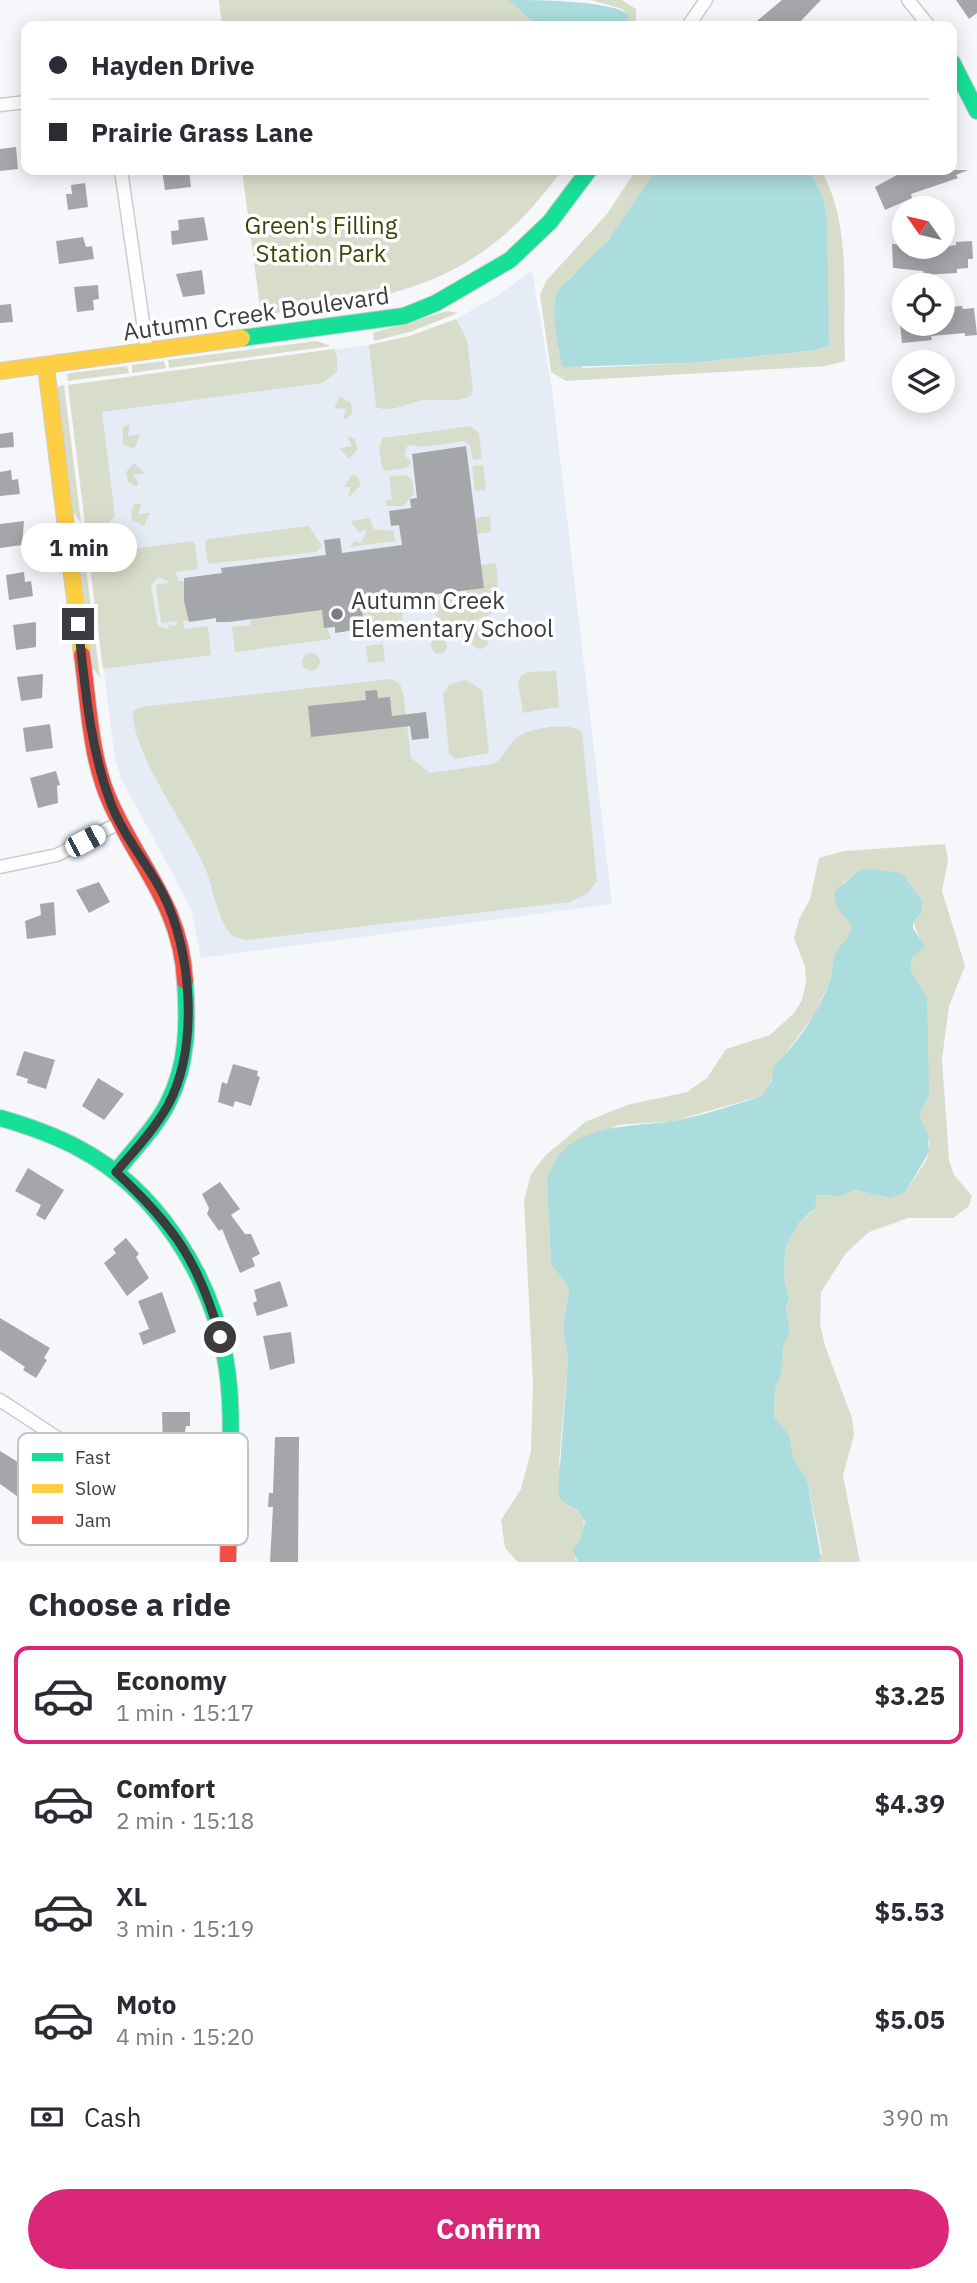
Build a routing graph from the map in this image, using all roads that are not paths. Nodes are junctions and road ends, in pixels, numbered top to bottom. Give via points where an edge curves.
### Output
1 (706, 0) edge
2 (908, 0) edge
3 (691, 21) edge
4 (925, 21) edge
5 (957, 72) edge
6 (21, 103) edge
7 (0, 105) edge
8 (977, 111) edge
9 (122, 175) edge
10 (585, 175) edge
11 (147, 351) junction
12 (46, 368) junction
13 (0, 372) edge
14 (121, 821) junction
15 (0, 867) edge
16 (0, 1118) edge
17 (116, 1172) junction
18 (0, 1400) edge
19 (50, 1433) edge
20 (229, 1433) edge

1 - 3 street
2 - 4 street
5 - 8 street
6 - 7 street
9 - 11 street
10 - 11 street, Autumn Creek Boulevard via 528,245 448,299 379,321
11 - 12 street, Autumn Creek Boulevard
12 - 13 street, Autumn Creek Boulevard
12 - 14 street via 95,755
14 - 15 street via 57,855
14 - 17 street via 173,915 185,975 188,1024 184,1058 168,1104
16 - 17 street via 57,1138
17 - 20 street via 172,1228 210,1299 225,1356
18 - 19 street

